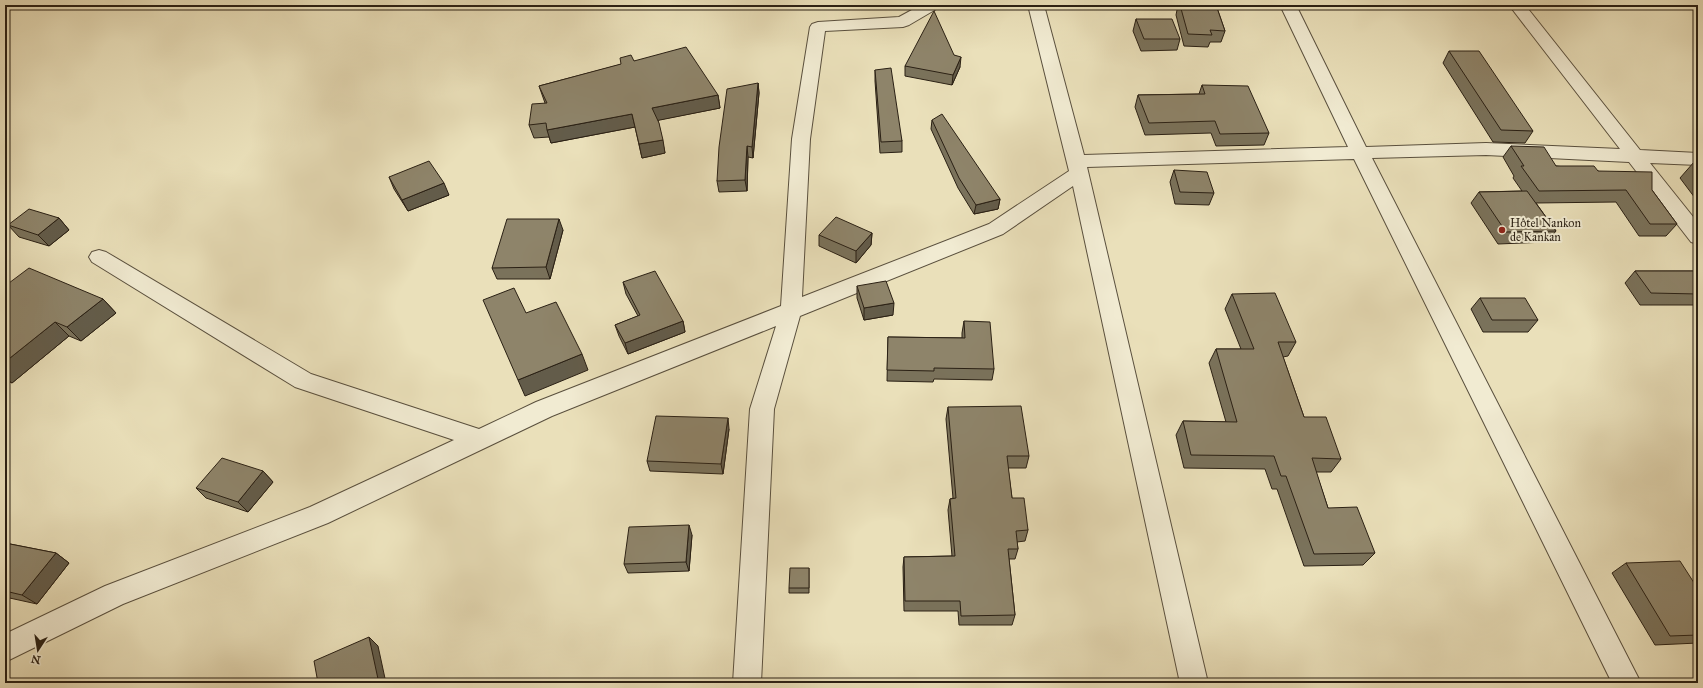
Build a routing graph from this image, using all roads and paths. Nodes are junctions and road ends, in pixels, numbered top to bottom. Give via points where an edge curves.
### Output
1 (932, 5) edge
2 (1036, 5) edge
3 (1288, 5) edge
4 (1517, 5) edge
5 (1360, 153) junction
6 (1634, 157) junction
7 (1698, 159) edge
8 (1078, 167) junction
9 (1698, 237) edge
10 (99, 257) dead end
11 (791, 310) junction
12 (480, 440) junction
13 (5, 648) edge
14 (747, 683) edge
15 (1194, 683) edge
16 (1627, 683) edge

1 - 11 street via 903,22 818,28 801,139
2 - 8 street
3 - 5 street
4 - 6 street
5 - 6 street via 1486,149
5 - 8 street
5 - 16 street
6 - 7 street
6 - 9 street
8 - 11 street via 996,229
8 - 15 street
10 - 12 street via 303,381
11 - 12 street via 544,409
11 - 14 street via 762,409
12 - 13 street via 318,515 114,595

